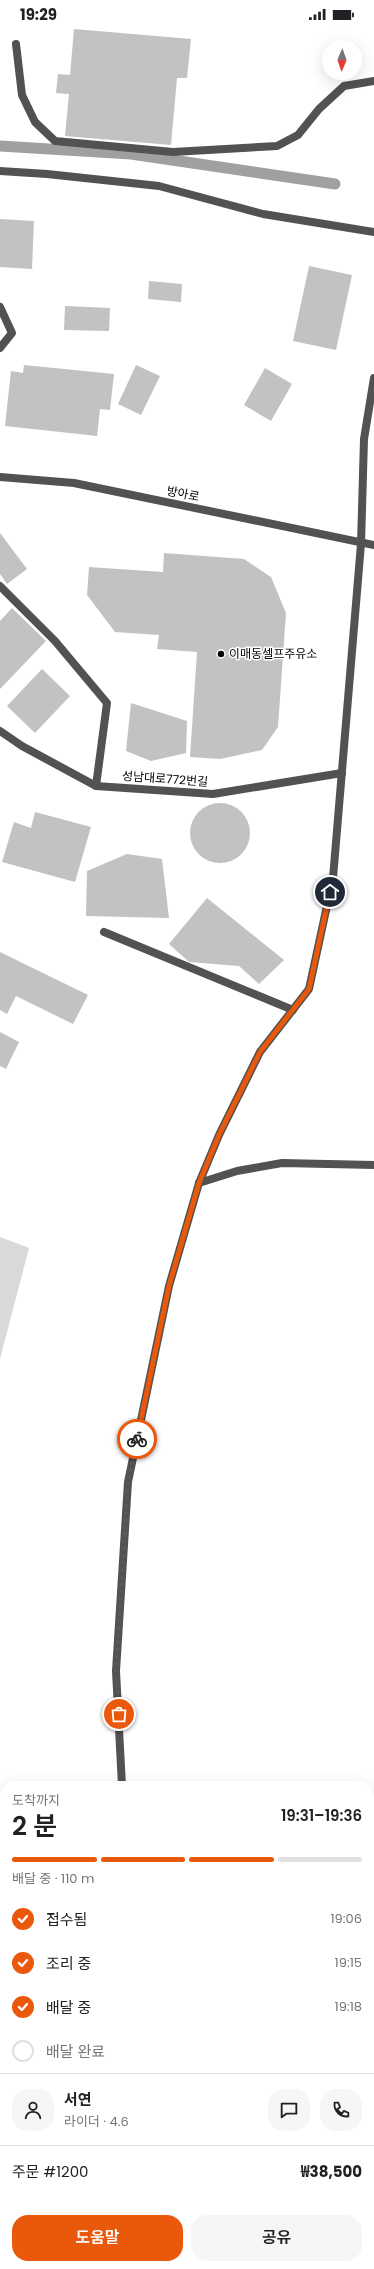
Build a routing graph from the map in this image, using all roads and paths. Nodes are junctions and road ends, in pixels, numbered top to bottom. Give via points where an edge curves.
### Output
1 (16, 44) dead end
2 (374, 81) edge
3 (0, 171) edge
4 (374, 232) edge
5 (0, 307) edge
6 (0, 348) edge
7 (374, 378) edge
8 (0, 477) edge
9 (361, 544) junction
10 (374, 545) edge
11 (0, 586) edge
12 (0, 731) edge
13 (342, 773) junction
14 (96, 786) junction
15 (104, 932) dead end
16 (293, 1010) junction
17 (374, 1165) edge
18 (199, 1183) junction
19 (122, 1781) edge

1 - 2 street via 22,95 35,122 55,141 173,152 276,146 298,135 319,109 344,86
3 - 4 street via 159,186 263,214
5 - 6 street via 12,333
7 - 9 street via 364,439
8 - 9 street, 방아로 via 74,483
9 - 10 street, 방아로
9 - 13 street
11 - 14 street via 56,641 107,703
12 - 14 street, 성남대로772번길 via 22,746
13 - 14 street, 성남대로772번길 via 213,794
13 - 16 street via 333,878 309,989
15 - 16 street
16 - 18 street via 260,1052 219,1135
17 - 18 street via 282,1163 236,1171
18 - 19 street via 169,1286 128,1482 116,1671

